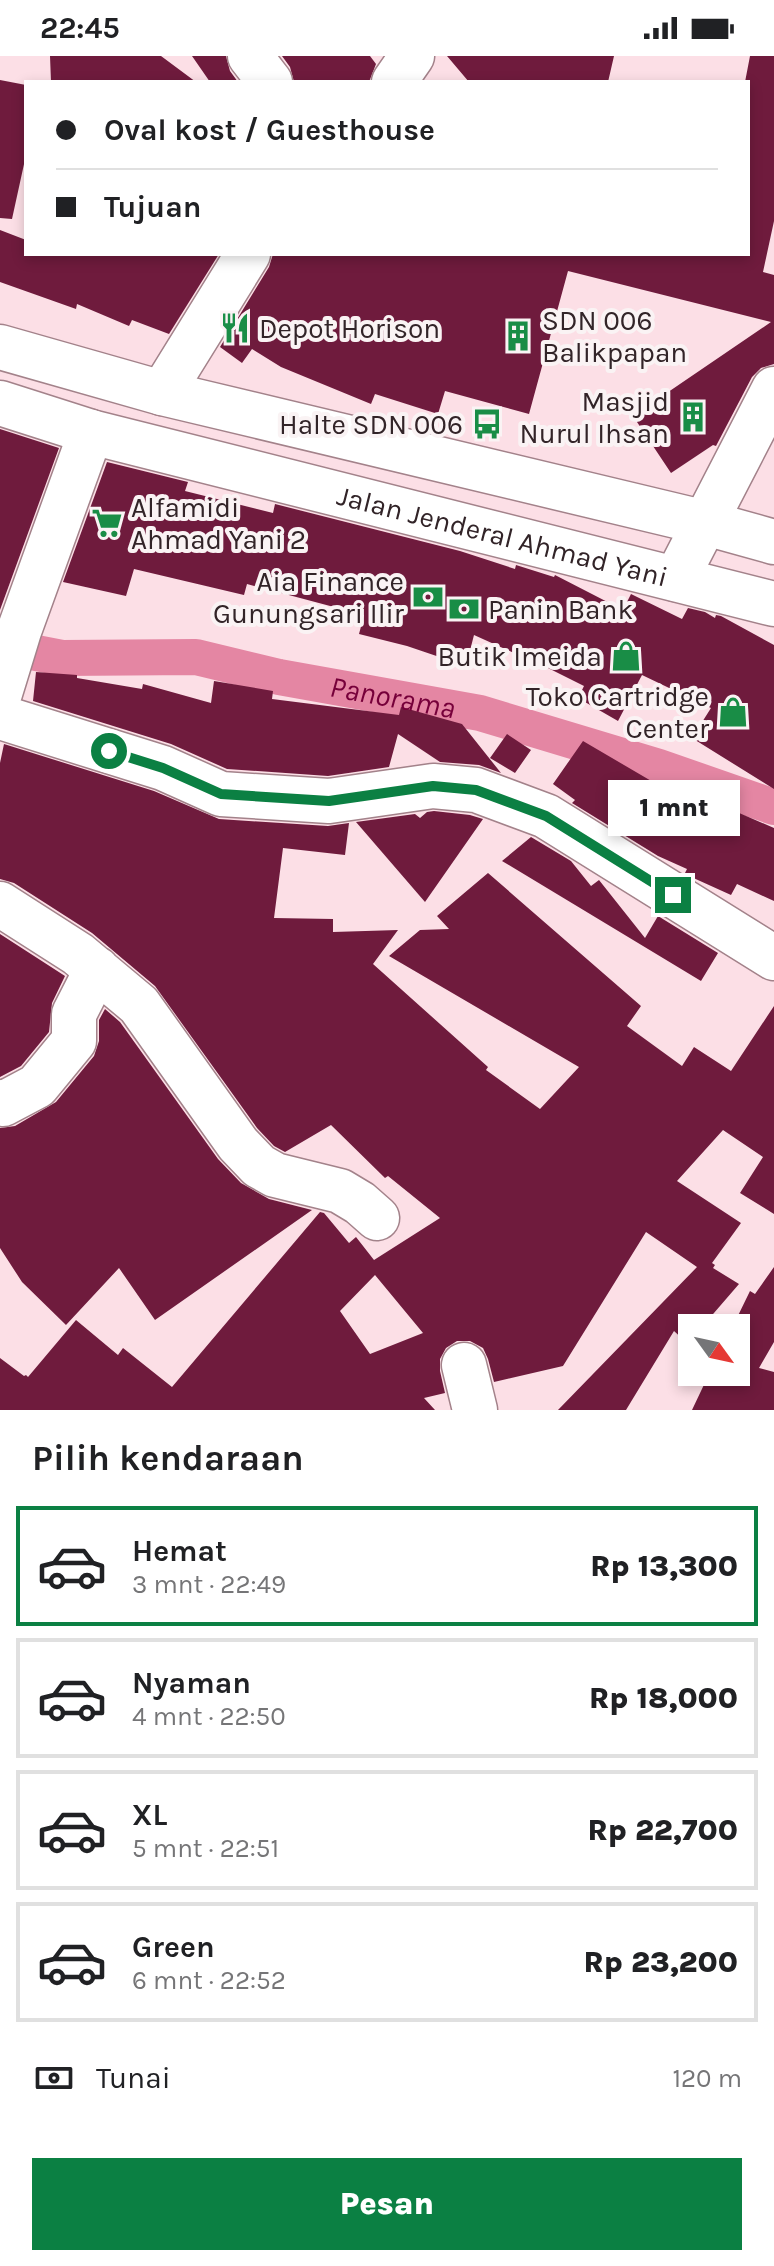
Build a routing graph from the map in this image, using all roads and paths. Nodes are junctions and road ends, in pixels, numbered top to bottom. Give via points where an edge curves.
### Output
1 (250, 56) edge
2 (412, 56) edge
3 (268, 80) edge
4 (395, 80) edge
5 (247, 256) edge
6 (0, 347) edge
7 (774, 389) edge
8 (162, 393) junction
9 (0, 403) edge
10 (91, 432) junction
11 (706, 523) junction
12 (774, 542) edge
13 (676, 579) junction
14 (774, 604) edge
15 (6, 666) edge
16 (0, 904) edge
17 (774, 958) edge
18 (97, 969) junction
19 (0, 1102) edge
20 (377, 1218) dead end
21 (464, 1365) dead end
22 (475, 1410) edge

1 - 3 street
2 - 4 street
5 - 8 street
6 - 8 street, Jalan Jenderal Ahmad Yani
7 - 11 street
8 - 11 street, Jalan Jenderal Ahmad Yani
9 - 10 street, Jalan Jenderal Ahmad Yani
10 - 13 street, Jalan Jenderal Ahmad Yani
10 - 15 street
11 - 12 street, Jalan Jenderal Ahmad Yani
11 - 13 street
13 - 14 street, Jalan Jenderal Ahmad Yani
15 - 17 street via 163,768 221,794 329,801 433,786 476,790 546,816
16 - 18 street
18 - 19 street via 74,1014 74,1041 37,1086
18 - 20 street via 139,1005 250,1158 275,1175 340,1191
21 - 22 street

